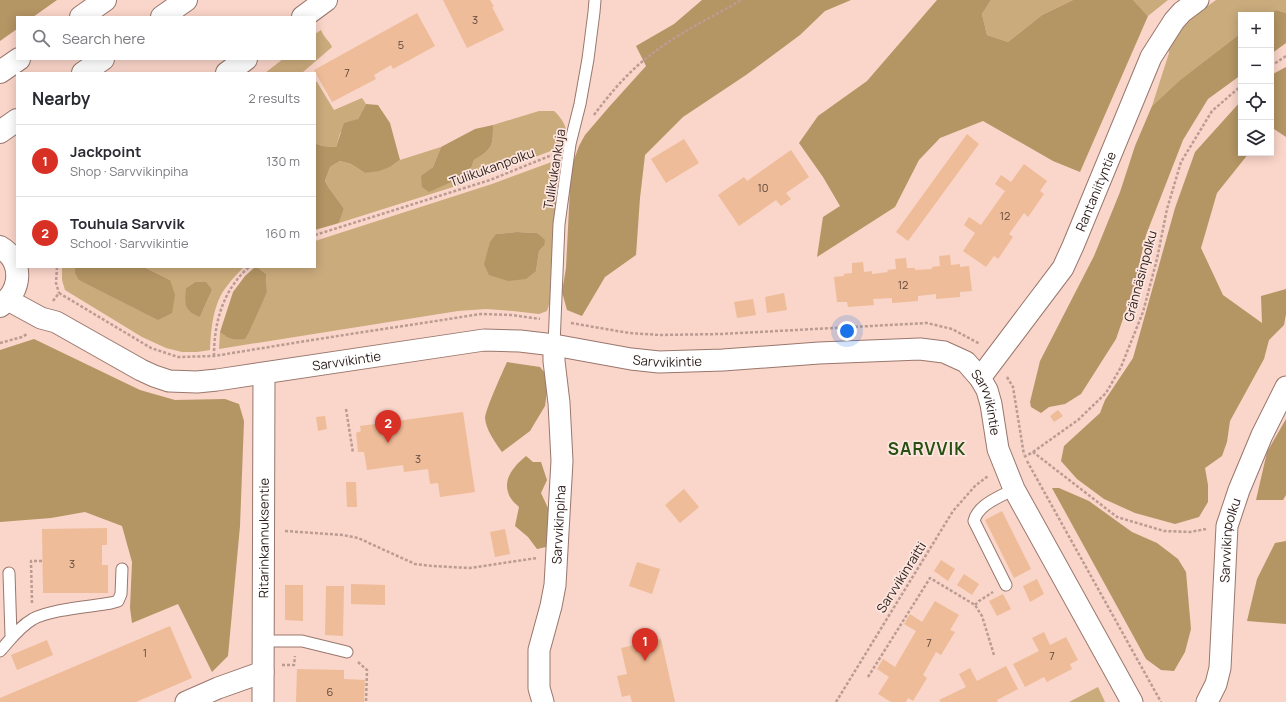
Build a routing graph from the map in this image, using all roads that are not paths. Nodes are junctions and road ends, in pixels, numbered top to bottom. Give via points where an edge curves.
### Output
1 (105, 0) edge
2 (186, 0) edge
3 (326, 0) edge
4 (595, 0) edge
5 (1198, 0) edge
6 (82, 16) edge
7 (163, 16) edge
8 (304, 16) edge
9 (18, 60) edge
10 (102, 60) edge
11 (245, 60) edge
12 (0, 72) edge
13 (84, 72) edge
14 (228, 72) edge
15 (16, 121) edge
16 (0, 132) edge
17 (9, 251) edge
18 (4, 303) edge
19 (554, 345) junction
20 (264, 374) junction
21 (980, 378) junction
22 (1286, 386) edge
23 (1014, 489) junction
24 (122, 569) dead end
25 (9, 573) dead end
26 (1006, 585) road end
27 (11, 636) junction
28 (263, 642) junction
29 (0, 651) edge
30 (347, 652) road end
31 (271, 668) junction
32 (186, 702) edge
33 (263, 702) edge
34 (543, 702) edge
35 (1132, 702) edge
36 (1207, 702) edge

1 - 6 main road
2 - 7 main road
3 - 8 main road
4 - 19 lane, Tulikukankuja via 588,59 570,144 559,224
5 - 21 street, Rantaniityntie via 1174,21 1151,57 1074,246 1062,268
9 - 12 main road
10 - 13 main road
11 - 14 main road
15 - 16 main road
17 - 18 main road via 15,264 17,282 14,292
18 - 20 street, Sarvvikintie via 56,322 141,370 169,381 197,382
19 - 20 street, Sarvvikintie via 484,340
19 - 21 street, Sarvvikintie via 659,362 920,349 944,352 966,362
19 - 34 street, Sarvvikinpiha via 562,461 555,585 539,650 539,688
20 - 28 street, Ritarinkannuksentie
21 - 23 street, Sarvvikintie via 989,397 998,450
22 - 36 street, Sarvvikinpolku via 1262,435 1227,526 1220,668
23 - 26 lane via 981,508 974,521
23 - 35 street, Sarvvikintie
24 - 27 lane via 121,594 118,601 43,615
25 - 27 lane
27 - 29 lane
28 - 30 lane via 302,642
28 - 31 street, Ritarinkannuksentie
31 - 32 street
31 - 33 street, Ritarinkannuksentie

